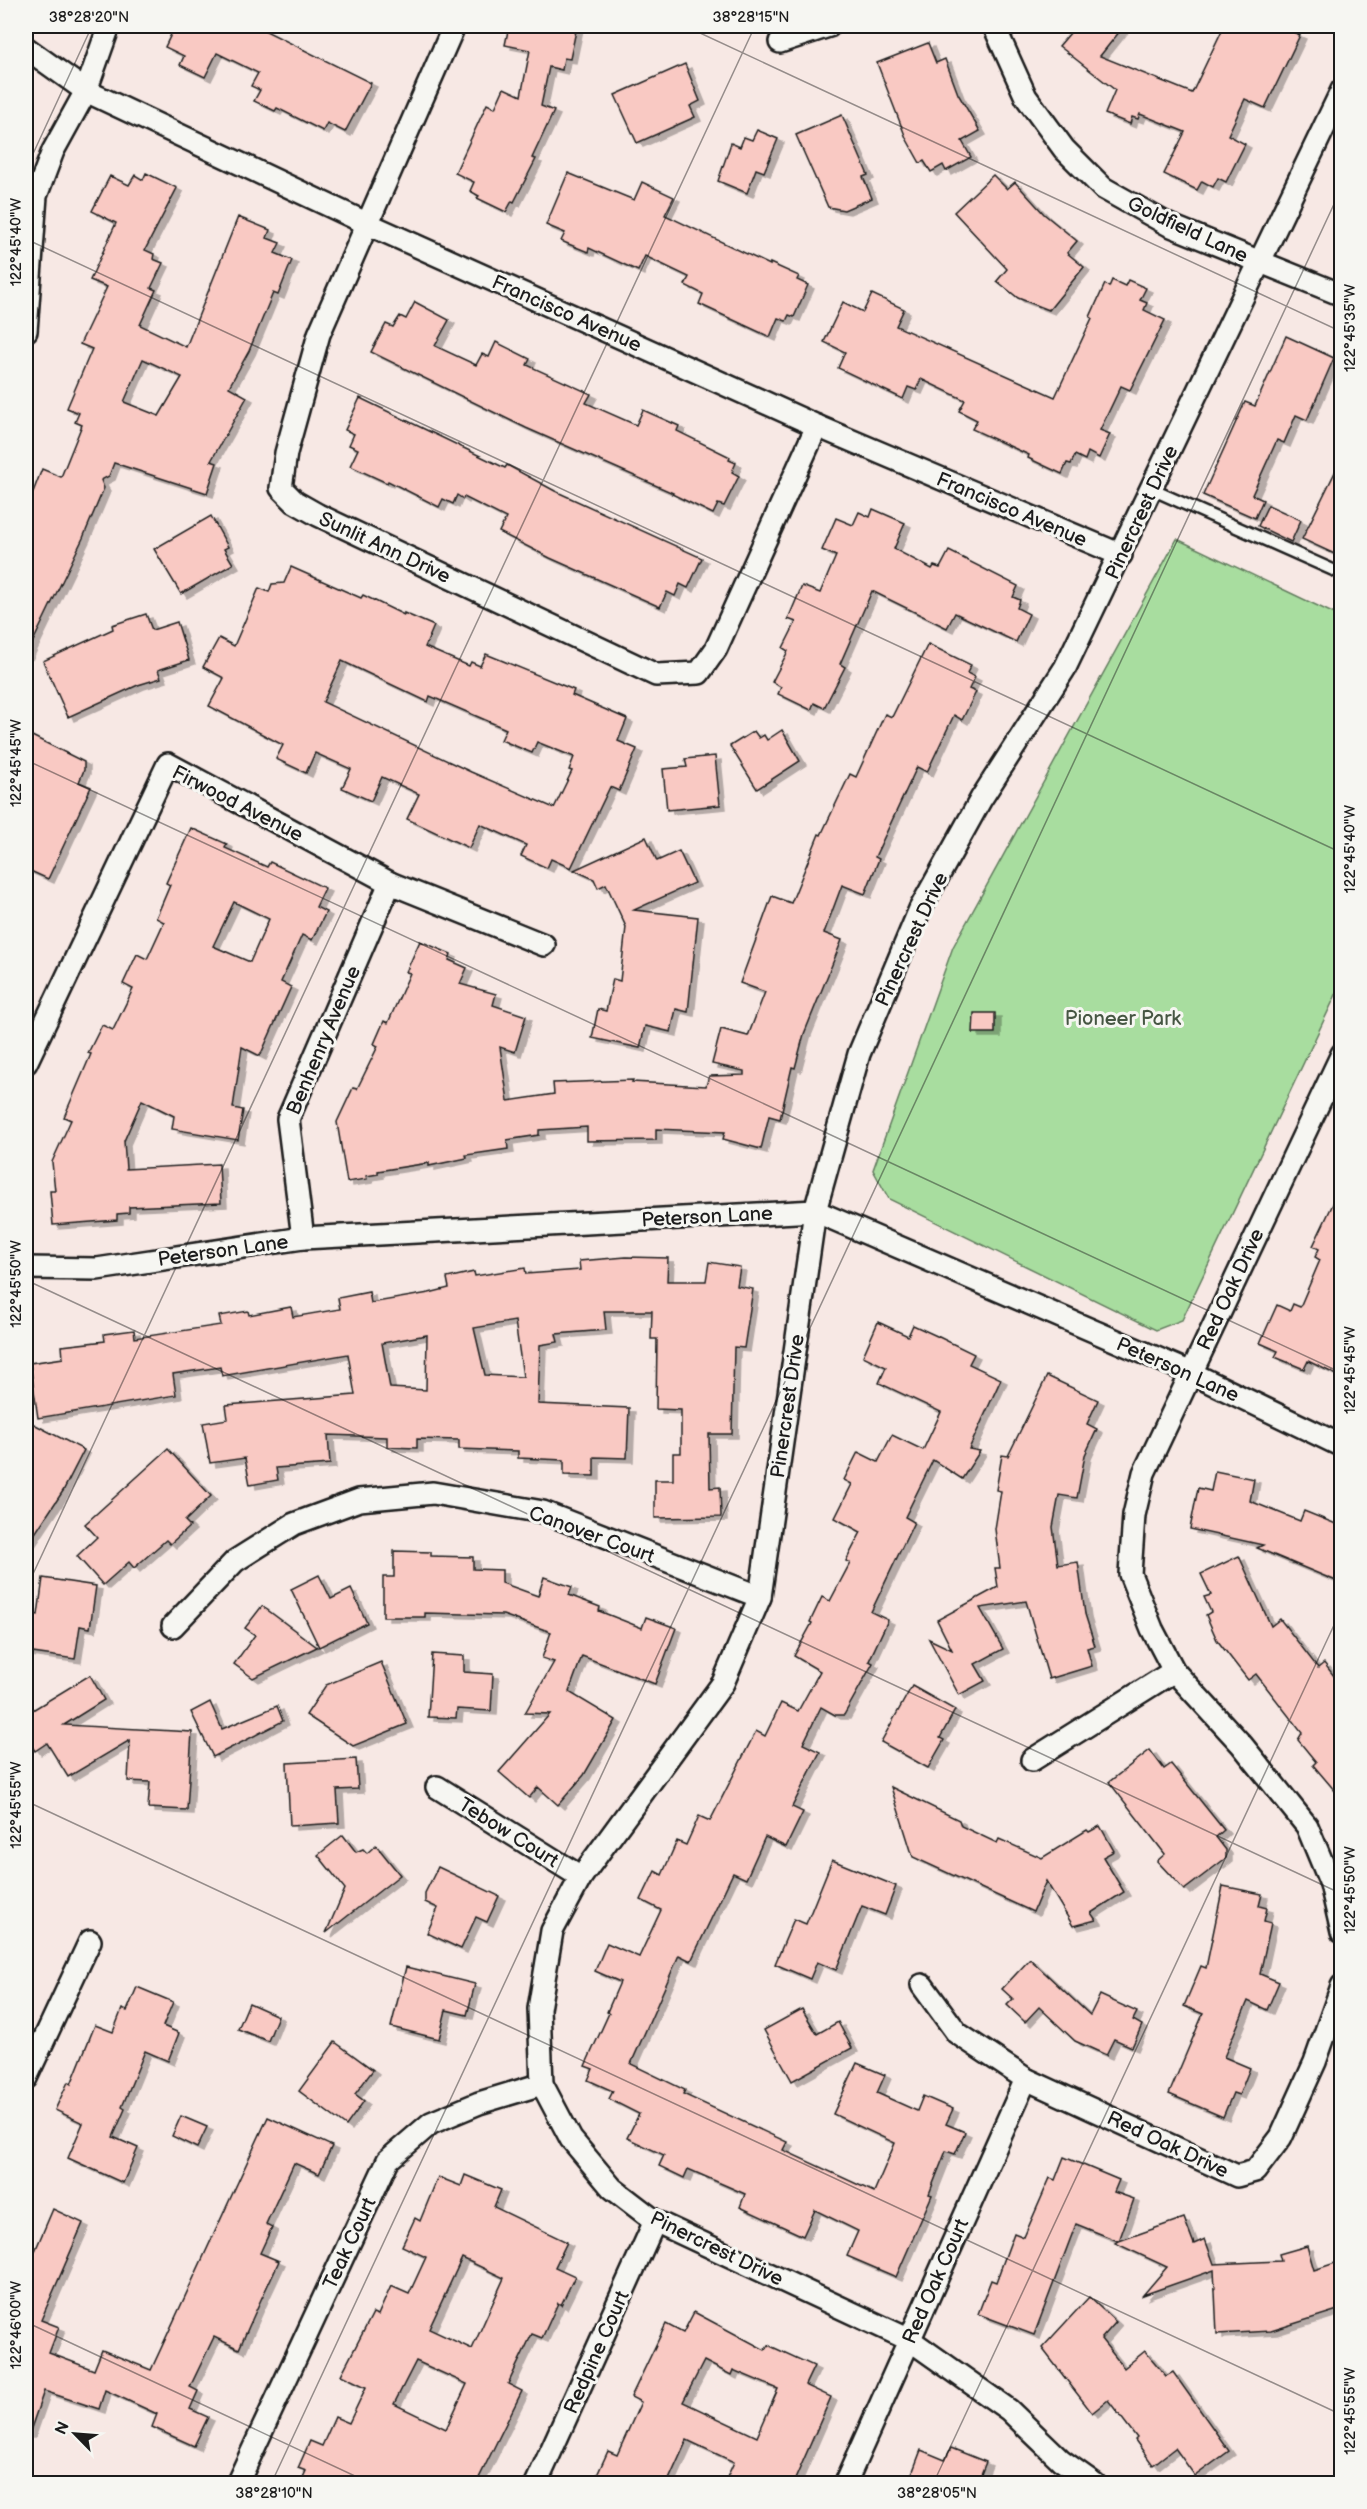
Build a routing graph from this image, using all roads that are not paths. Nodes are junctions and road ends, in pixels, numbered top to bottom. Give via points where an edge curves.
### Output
1 (109, 26) edge
2 (454, 26) edge
3 (829, 26) edge
4 (994, 26) edge
5 (780, 42) dead end
6 (26, 48) edge
7 (1341, 90) edge
8 (86, 91) junction
9 (368, 224) junction
10 (1257, 262) junction
11 (1341, 295) edge
12 (26, 329) edge
13 (817, 426) junction
14 (1151, 489) junction
15 (1121, 555) junction
16 (1341, 574) edge
17 (390, 883) junction
18 (544, 945) dead end
19 (1341, 1054) edge
20 (26, 1063) edge
21 (815, 1211) junction
22 (303, 1239) junction
23 (26, 1268) edge
24 (1191, 1373) junction
25 (1341, 1446) edge
26 (760, 1597) junction
27 (173, 1626) dead end
28 (1174, 1671) junction
29 (1032, 1760) dead end
30 (437, 1787) dead end
31 (581, 1877) junction
32 (1336, 1882) edge
33 (1341, 1932) edge
34 (90, 1941) dead end
35 (922, 1985) dead end
36 (1341, 1986) edge
37 (26, 2078) edge
38 (1026, 2079) junction
39 (542, 2084) junction
40 (655, 2221) junction
41 (910, 2340) junction
42 (237, 2484) edge
43 (536, 2484) edge
44 (845, 2484) edge
45 (1095, 2484) edge

1 - 8 street
2 - 9 street, Sunlit Ann Drive
3 - 5 street
4 - 10 street, Goldfield Lane via 1026,97 1064,149 1103,188 1169,225
6 - 8 street, Francisco Avenue
7 - 10 street, Pinercrest Drive
8 - 9 street, Francisco Avenue
8 - 12 street via 53,151 36,196
9 - 13 street, Francisco Avenue
9 - 13 street, Sunlit Ann Drive via 319,334 286,453 281,488 295,502 318,515 656,675 699,673 716,649
10 - 11 street, Goldfield Lane
10 - 14 street, Pinercrest Drive
13 - 15 street, Francisco Avenue
14 - 15 street, Pinercrest Drive
14 - 16 lane
15 - 21 street, Pinercrest Drive via 1065,668 981,799 920,909 859,1054
17 - 18 street, Firwood Avenue
17 - 20 street, Firwood Avenue via 168,764
17 - 22 street, Benhenry Avenue via 288,1119
19 - 24 street, Red Oak Drive
21 - 22 street, Peterson Lane
21 - 24 street, Peterson Lane
21 - 26 street, Pinercrest Drive
22 - 23 street, Peterson Lane via 98,1269
24 - 25 street, Peterson Lane
24 - 28 street, Red Oak Drive via 1144,1473 1133,1527 1130,1574
26 - 27 street, Canover Court via 543,1512 433,1493 360,1500 294,1524 235,1561
26 - 31 street, Pinercrest Drive via 723,1683
28 - 29 street
28 - 32 street, Red Oak Drive via 1242,1745 1307,1826
30 - 31 street, Tebow Court
31 - 39 street, Pinercrest Drive via 552,1931 539,2008
32 - 33 street, Red Oak Drive
34 - 37 street
35 - 38 street, Red Oak Drive via 957,2033
36 - 38 street, Red Oak Drive via 1315,2062 1281,2138 1255,2171 1237,2176
38 - 41 street, Red Oak Court
39 - 40 street, Pinercrest Drive via 571,2139 612,2188
39 - 42 street, Teak Court via 431,2123 388,2160
40 - 41 street, Pinercrest Drive
40 - 43 street, Redpine Court
41 - 44 street, Red Oak Court
41 - 45 street, Pinercrest Drive via 1009,2410 1061,2460

